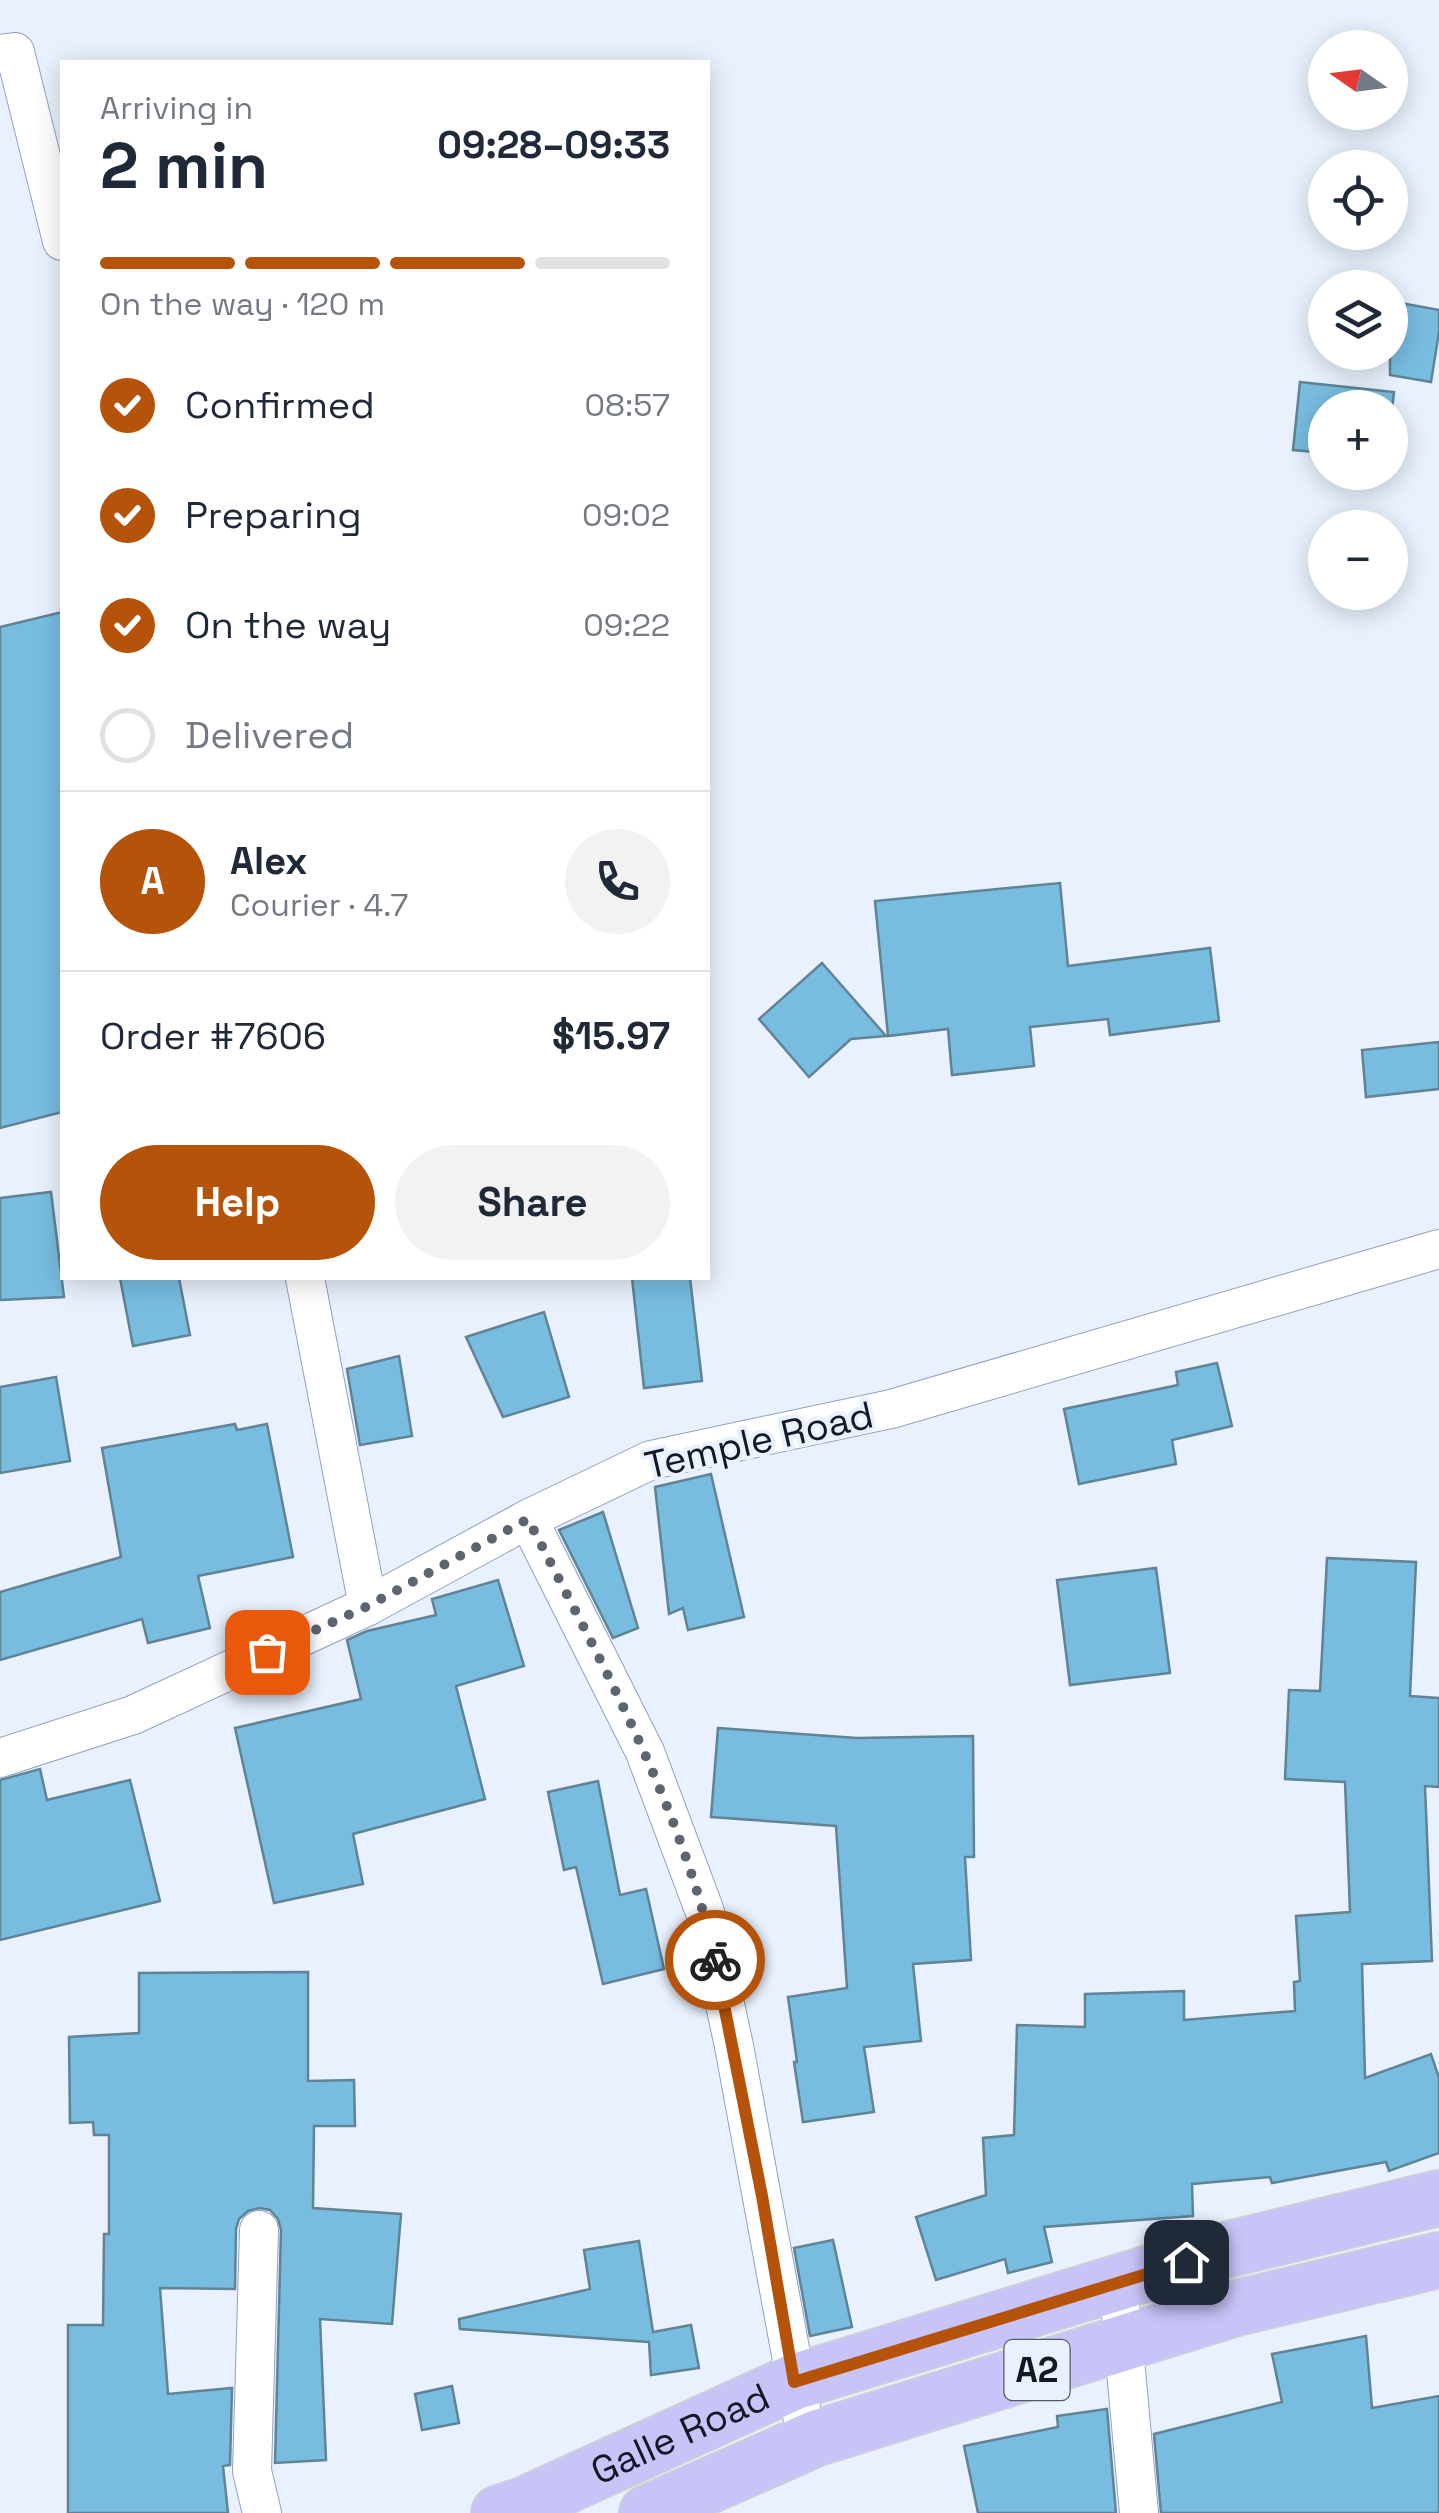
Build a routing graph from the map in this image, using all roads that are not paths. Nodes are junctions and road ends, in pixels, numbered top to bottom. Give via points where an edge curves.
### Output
1 (0, 54) edge
2 (60, 233) edge
3 (1439, 1249) edge
4 (305, 1280) edge
5 (528, 1519) junction
6 (368, 1606) junction
7 (0, 1758) edge
8 (1439, 2198) edge
9 (259, 2230) dead end
10 (1439, 2260) edge
11 (1118, 2283) junction
12 (1123, 2344) junction
13 (794, 2382) junction
14 (807, 2441) junction
15 (516, 2510) edge
16 (262, 2513) edge
17 (647, 2513) edge
18 (1138, 2513) edge

1 - 2 street via 16,52
3 - 5 street, Temple Road via 891,1409 651,1460
4 - 6 street
5 - 6 street, Temple Road
5 - 13 street via 644,1752 705,1912
6 - 7 street, Temple Road via 134,1714
8 - 11 highway, Galle Road / A2
9 - 16 street via 252,2472
10 - 12 highway, Galle Road / A2 via 1236,2308
11 - 12 street
11 - 13 highway, Galle Road / A2
12 - 14 highway, Galle Road / A2
12 - 18 street
13 - 14 street
13 - 15 highway, Galle Road / A2
14 - 17 highway, Galle Road / A2

